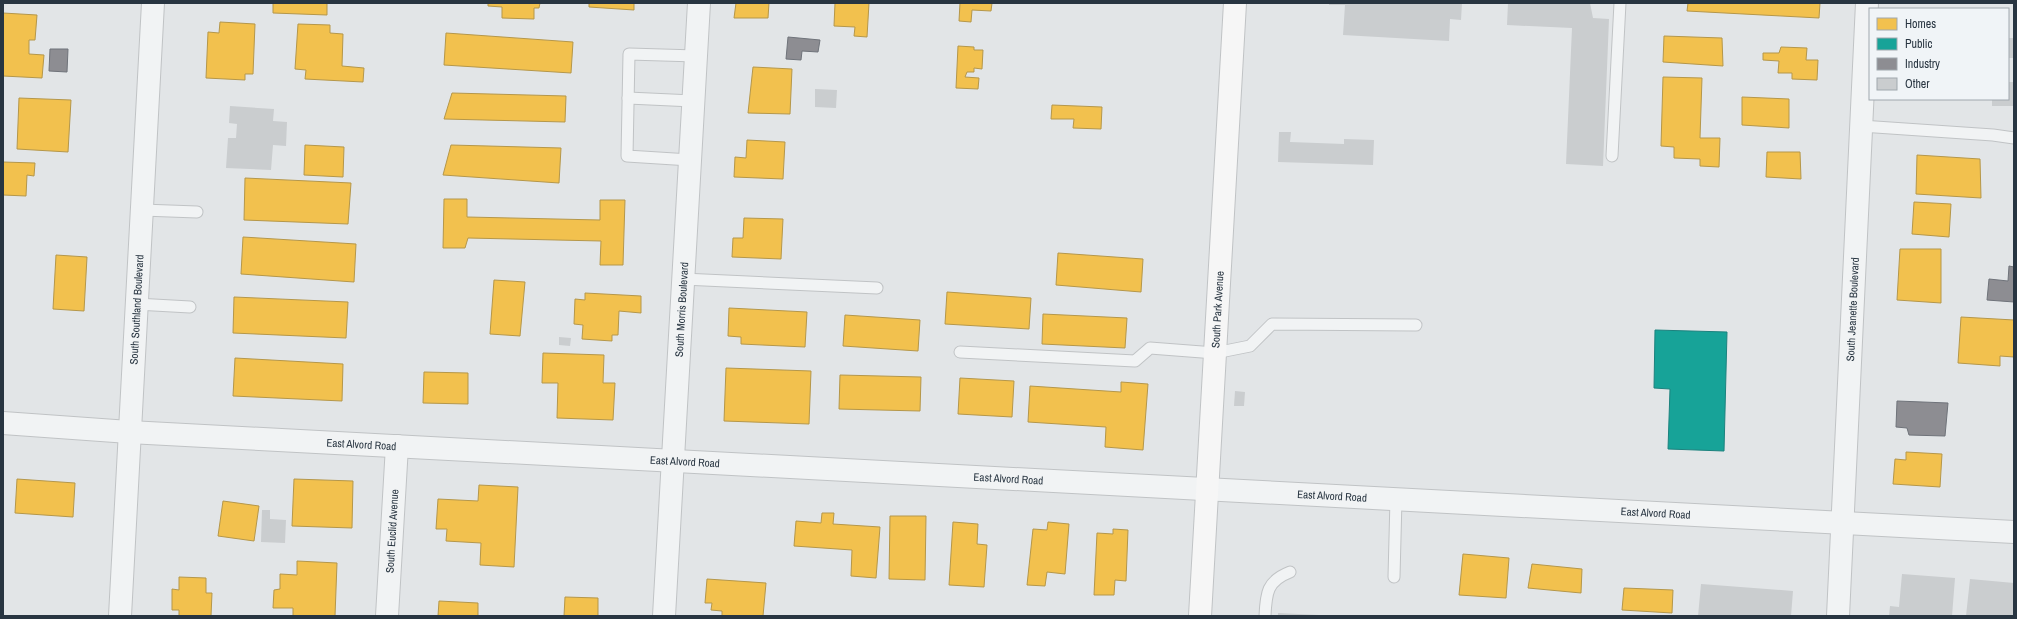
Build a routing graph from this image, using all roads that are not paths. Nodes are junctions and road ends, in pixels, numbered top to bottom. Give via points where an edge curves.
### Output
1 (153, 3) edge
2 (699, 3) edge
3 (1235, 3) edge
4 (1620, 3) edge
5 (1868, 3) edge
6 (696, 56) junction
7 (628, 98) junction
8 (693, 100) junction
9 (1862, 126) junction
10 (2014, 138) edge
11 (1612, 156) dead end
12 (690, 160) junction
13 (142, 210) junction
14 (197, 212) dead end
15 (683, 279) junction
16 (877, 288) dead end
17 (136, 304) junction
18 (190, 307) dead end
19 (1416, 325) dead end
20 (960, 352) dead end
21 (1214, 353) junction
22 (3, 423) edge
23 (129, 432) junction
24 (397, 446) junction
25 (673, 460) junction
26 (1207, 488) junction
27 (1396, 499) junction
28 (1842, 522) junction
29 (2014, 532) edge
30 (1290, 572) dead end
31 (1394, 576) dead end
32 (120, 616) edge
33 (387, 616) edge
34 (664, 616) edge
35 (1200, 616) edge
36 (1265, 616) edge
37 (1838, 616) edge

1 - 13 street, South Southland Boulevard
2 - 6 street, South Morris Boulevard
3 - 21 main road, South Park Avenue
4 - 11 lane
5 - 9 street, South Jeanette Boulevard
6 - 7 lane via 629,54
6 - 8 street, South Morris Boulevard
7 - 8 lane
7 - 12 lane via 627,156
8 - 12 street, South Morris Boulevard
9 - 10 lane
9 - 28 street, South Jeanette Boulevard
12 - 15 street, South Morris Boulevard
13 - 14 lane
13 - 17 street, South Southland Boulevard
15 - 16 lane
15 - 25 street, South Morris Boulevard
17 - 18 lane
17 - 23 street, South Southland Boulevard
19 - 21 lane via 1272,324 1250,346
20 - 21 lane via 1135,361 1150,348
21 - 26 main road, South Park Avenue
22 - 23 street, East Alvord Road
23 - 24 street, East Alvord Road
23 - 32 street, South Southland Boulevard
24 - 25 street, East Alvord Road
24 - 33 street, South Euclid Avenue
25 - 26 street, East Alvord Road
25 - 34 street, South Morris Boulevard
26 - 27 street, East Alvord Road
26 - 35 main road, South Park Avenue
27 - 28 street, East Alvord Road
27 - 31 lane
28 - 29 street, East Alvord Road
28 - 37 street, South Jeanette Boulevard
30 - 36 lane via 1277,577 1266,595

